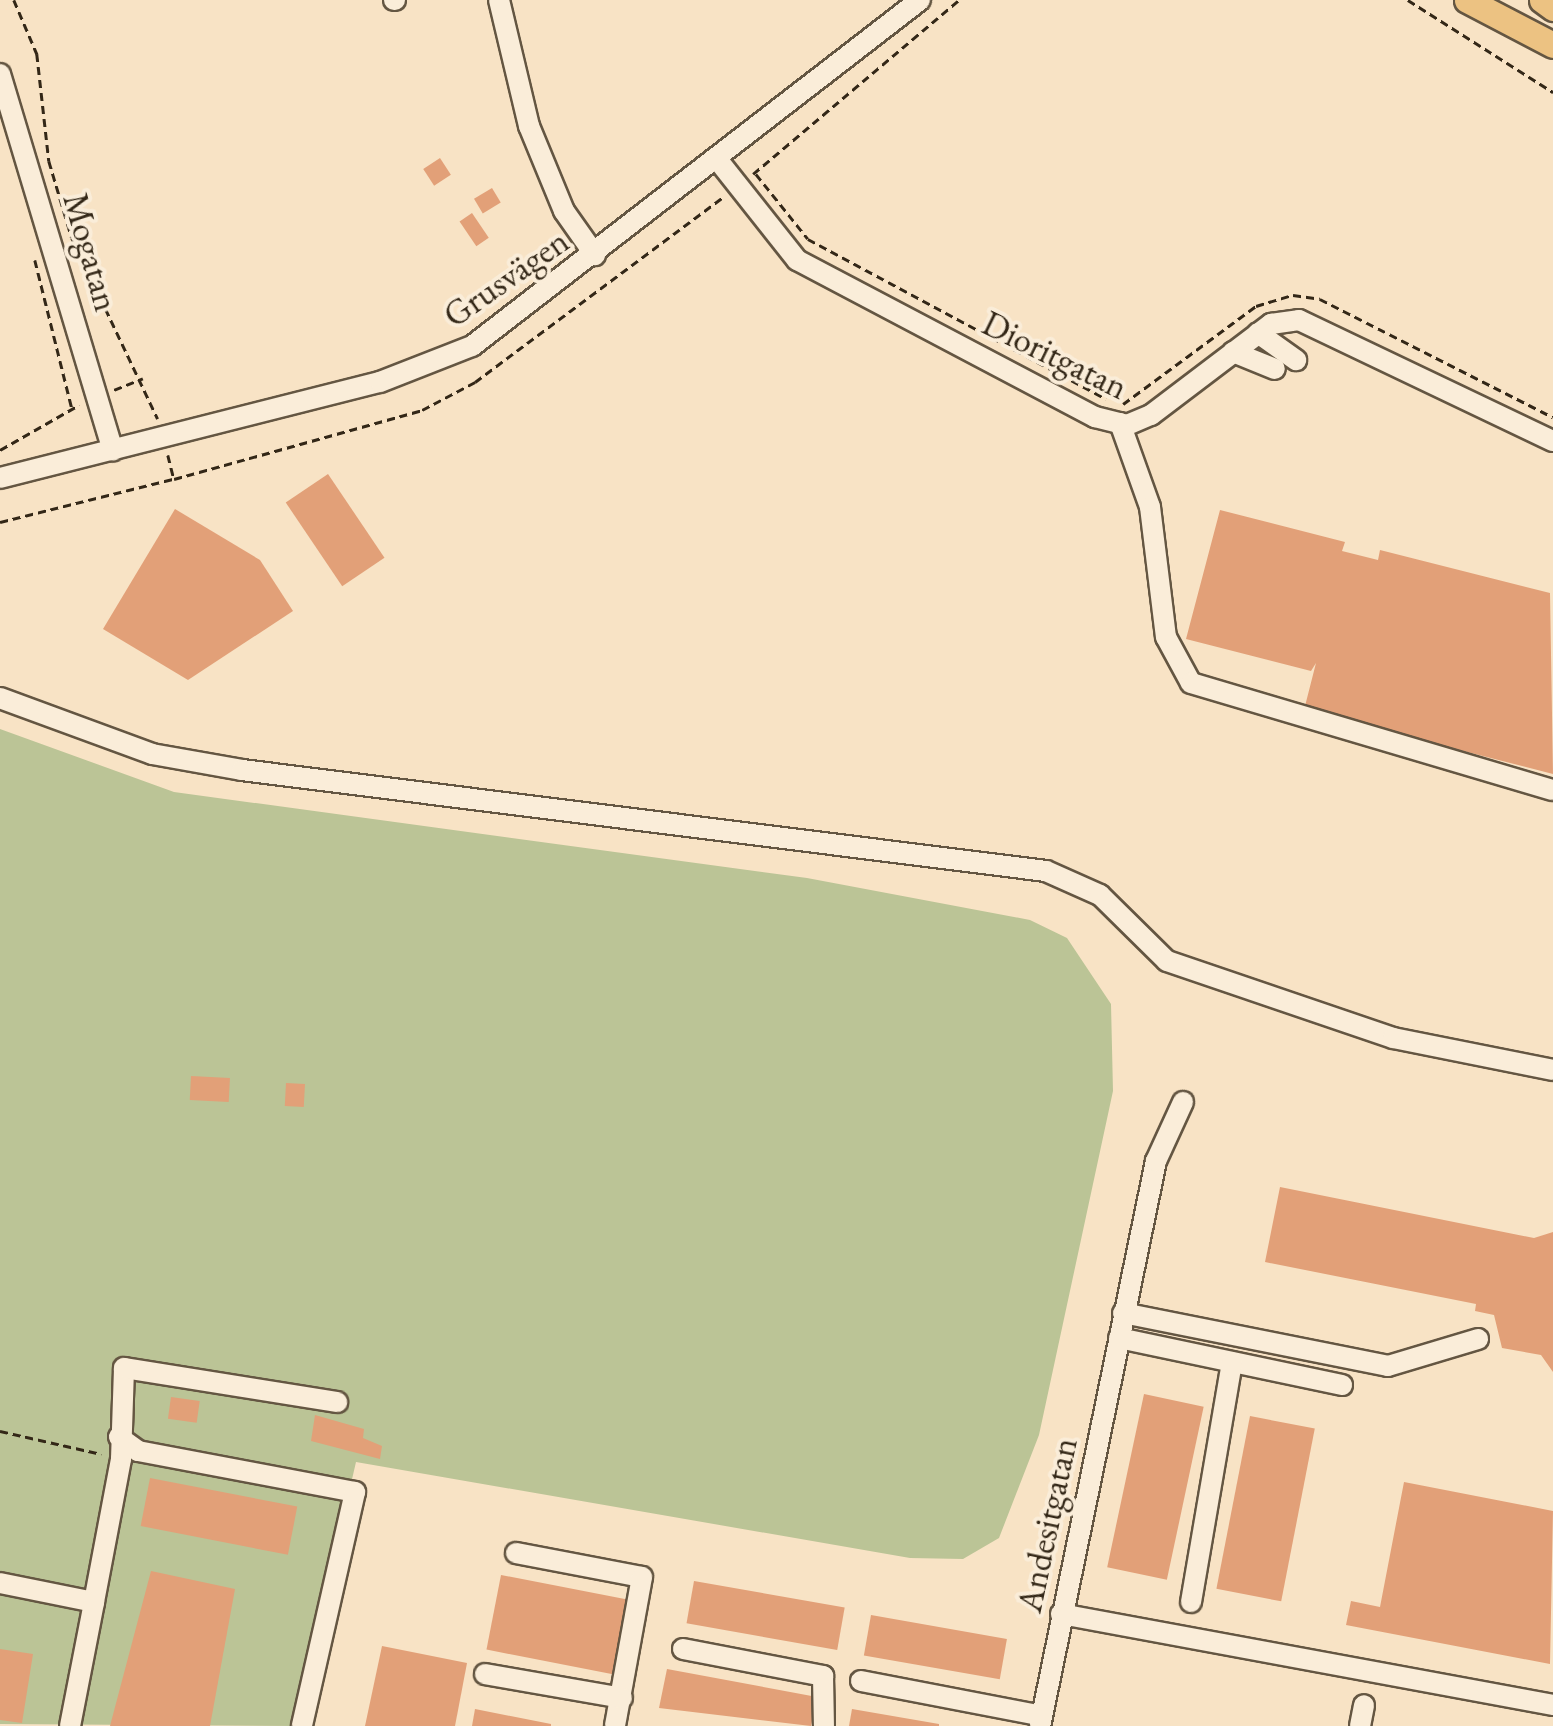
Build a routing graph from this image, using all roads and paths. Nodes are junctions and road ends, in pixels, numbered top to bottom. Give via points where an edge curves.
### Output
1 (14, 0) edge
2 (499, 0) edge
3 (920, 0) edge
4 (959, 0) edge
5 (1408, 0) edge
6 (1467, 0) edge
7 (1542, 0) edge
8 (1553, 8) edge
9 (1553, 45) edge
10 (0, 74) edge
11 (1553, 92) edge
12 (717, 159) junction
13 (747, 180) junction
14 (30, 241) dead end
15 (595, 255) junction
16 (1258, 333) junction
17 (1232, 352) junction
18 (1296, 360) dead end
19 (1275, 368) dead end
20 (145, 377) junction
21 (98, 397) junction
22 (72, 408) junction
23 (1553, 417) edge
24 (1120, 424) junction
25 (163, 437) junction
26 (1553, 441) edge
27 (0, 450) edge
28 (113, 450) junction
29 (0, 478) edge
30 (174, 479) junction
31 (0, 522) edge
32 (0, 698) edge
33 (1553, 790) edge
34 (1553, 1070) edge
35 (1182, 1102) dead end
36 (1123, 1314) junction
37 (1119, 1338) junction
38 (1478, 1339) dead end
39 (1232, 1362) junction
40 (1342, 1385) dead end
41 (337, 1402) dead end
42 (0, 1430) edge
43 (120, 1448) junction
44 (516, 1553) dead end
45 (0, 1582) edge
46 (94, 1602) junction
47 (1191, 1602) dead end
48 (1062, 1614) junction
49 (683, 1649) dead end
50 (485, 1674) dead end
51 (862, 1680) dead end
52 (622, 1698) junction
53 (1553, 1706) edge
54 (1041, 1721) edge
55 (70, 1726) edge
56 (302, 1726) edge
57 (616, 1726) edge
58 (824, 1726) edge

1 - 20 path via 38,54 49,161 72,238
2 - 15 street via 528,126 564,212
3 - 12 street, Grusvägen
4 - 13 path
5 - 11 path
6 - 9 main road
7 - 8 main road
10 - 21 street, Mogatan
12 - 13 street, Dioritgatan
12 - 15 street, Grusvägen
13 - 23 path via 808,239 1113,402 1134,399 1266,300 1292,295 1320,300
13 - 24 street, Dioritgatan via 797,260
13 - 30 path via 454,394 382,425
14 - 22 path
15 - 25 street, Grusvägen via 444,360
16 - 17 street, Dioritgatan
16 - 18 street
16 - 26 street, Dioritgatan via 1298,320 1333,330
17 - 19 street
17 - 24 street, Dioritgatan via 1151,416
20 - 21 path
20 - 25 path
21 - 22 path
21 - 28 street, Mogatan
22 - 27 path
24 - 33 street via 1150,508 1166,637 1191,683
25 - 28 street, Grusvägen
25 - 30 path
28 - 29 street, Grusvägen
30 - 31 path
32 - 34 street via 152,754 242,770 1046,871 1100,895 1167,960 1393,1038
35 - 36 street, Andesitgatan via 1156,1161
36 - 37 street, Andesitgatan
36 - 38 street via 1388,1366
37 - 39 street
37 - 48 street, Andesitgatan
39 - 40 street
39 - 47 street
41 - 43 street via 124,1368
42 - 43 path
43 - 46 street
43 - 56 street via 355,1492
44 - 52 street via 642,1578
45 - 46 street
46 - 55 street
48 - 53 street
48 - 54 street, Andesitgatan
49 - 58 street via 823,1676
50 - 52 street
51 - 54 street
52 - 57 street

